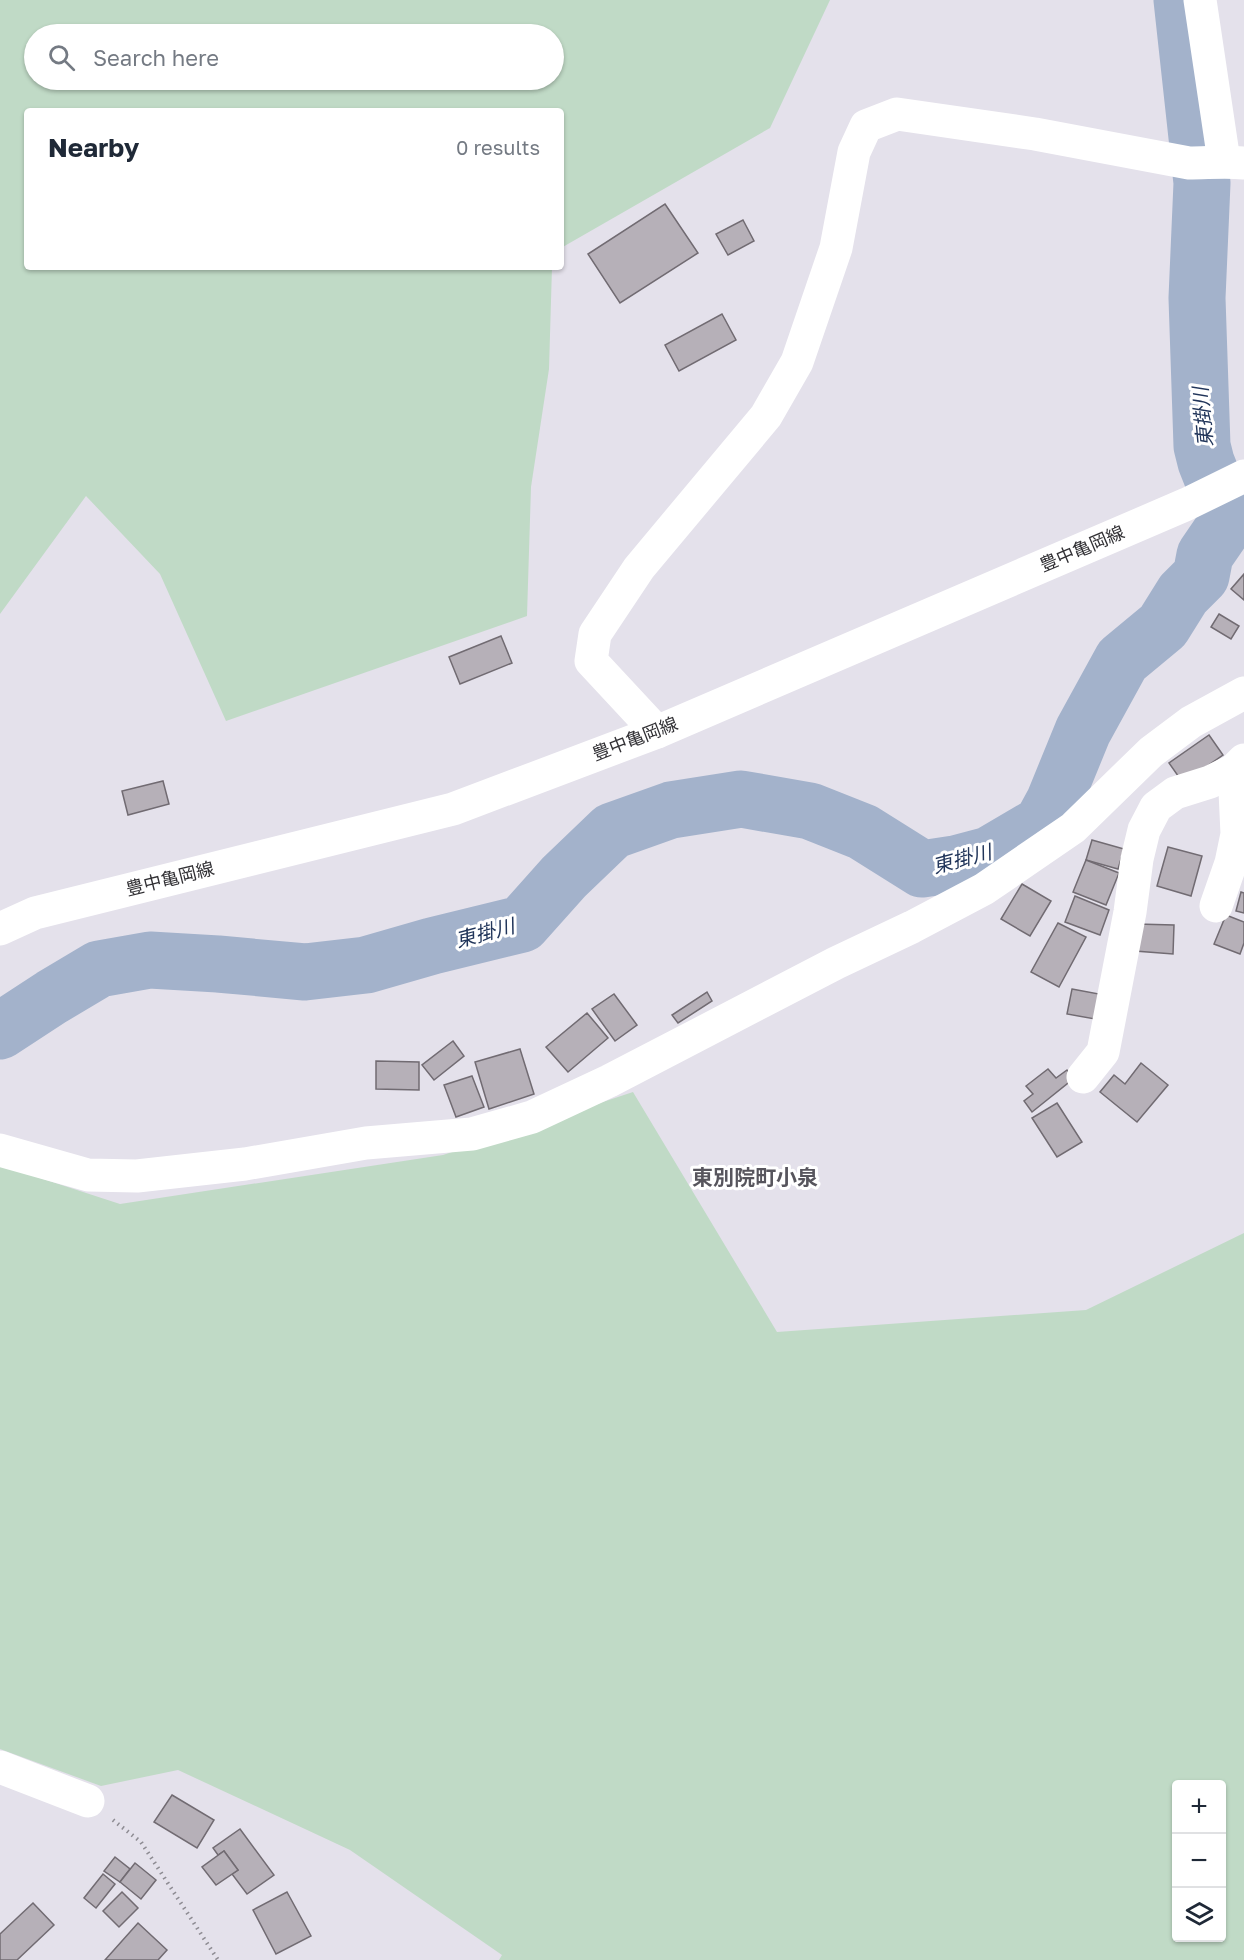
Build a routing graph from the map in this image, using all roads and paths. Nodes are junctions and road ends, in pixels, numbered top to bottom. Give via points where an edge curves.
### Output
1 (1200, 0) edge
2 (1217, 163) edge
3 (1244, 476) edge
4 (1244, 693) edge
5 (657, 732) junction
6 (1241, 765) edge
7 (1216, 906) dead end
8 (0, 929) edge
9 (1083, 1077) dead end
10 (0, 1150) edge
11 (0, 1767) edge
12 (88, 1801) joint
13 (218, 1960) edge

1 - 2 street
2 - 5 street via 897,114 866,126 854,152 836,248 797,362 766,416 639,568 595,634 591,661
3 - 5 street, 豊中亀岡線
4 - 10 street via 1191,722 1151,752 1073,828 984,889 573,1099 532,1116 472,1134 366,1143 245,1164 137,1176 88,1175
5 - 8 street, 豊中亀岡線 via 453,808 35,913
6 - 7 street via 1237,834
6 - 9 street via 1210,782 1175,793 1156,807 1144,830 1103,1052
11 - 12 street
12 - 13 path via 141,1842

